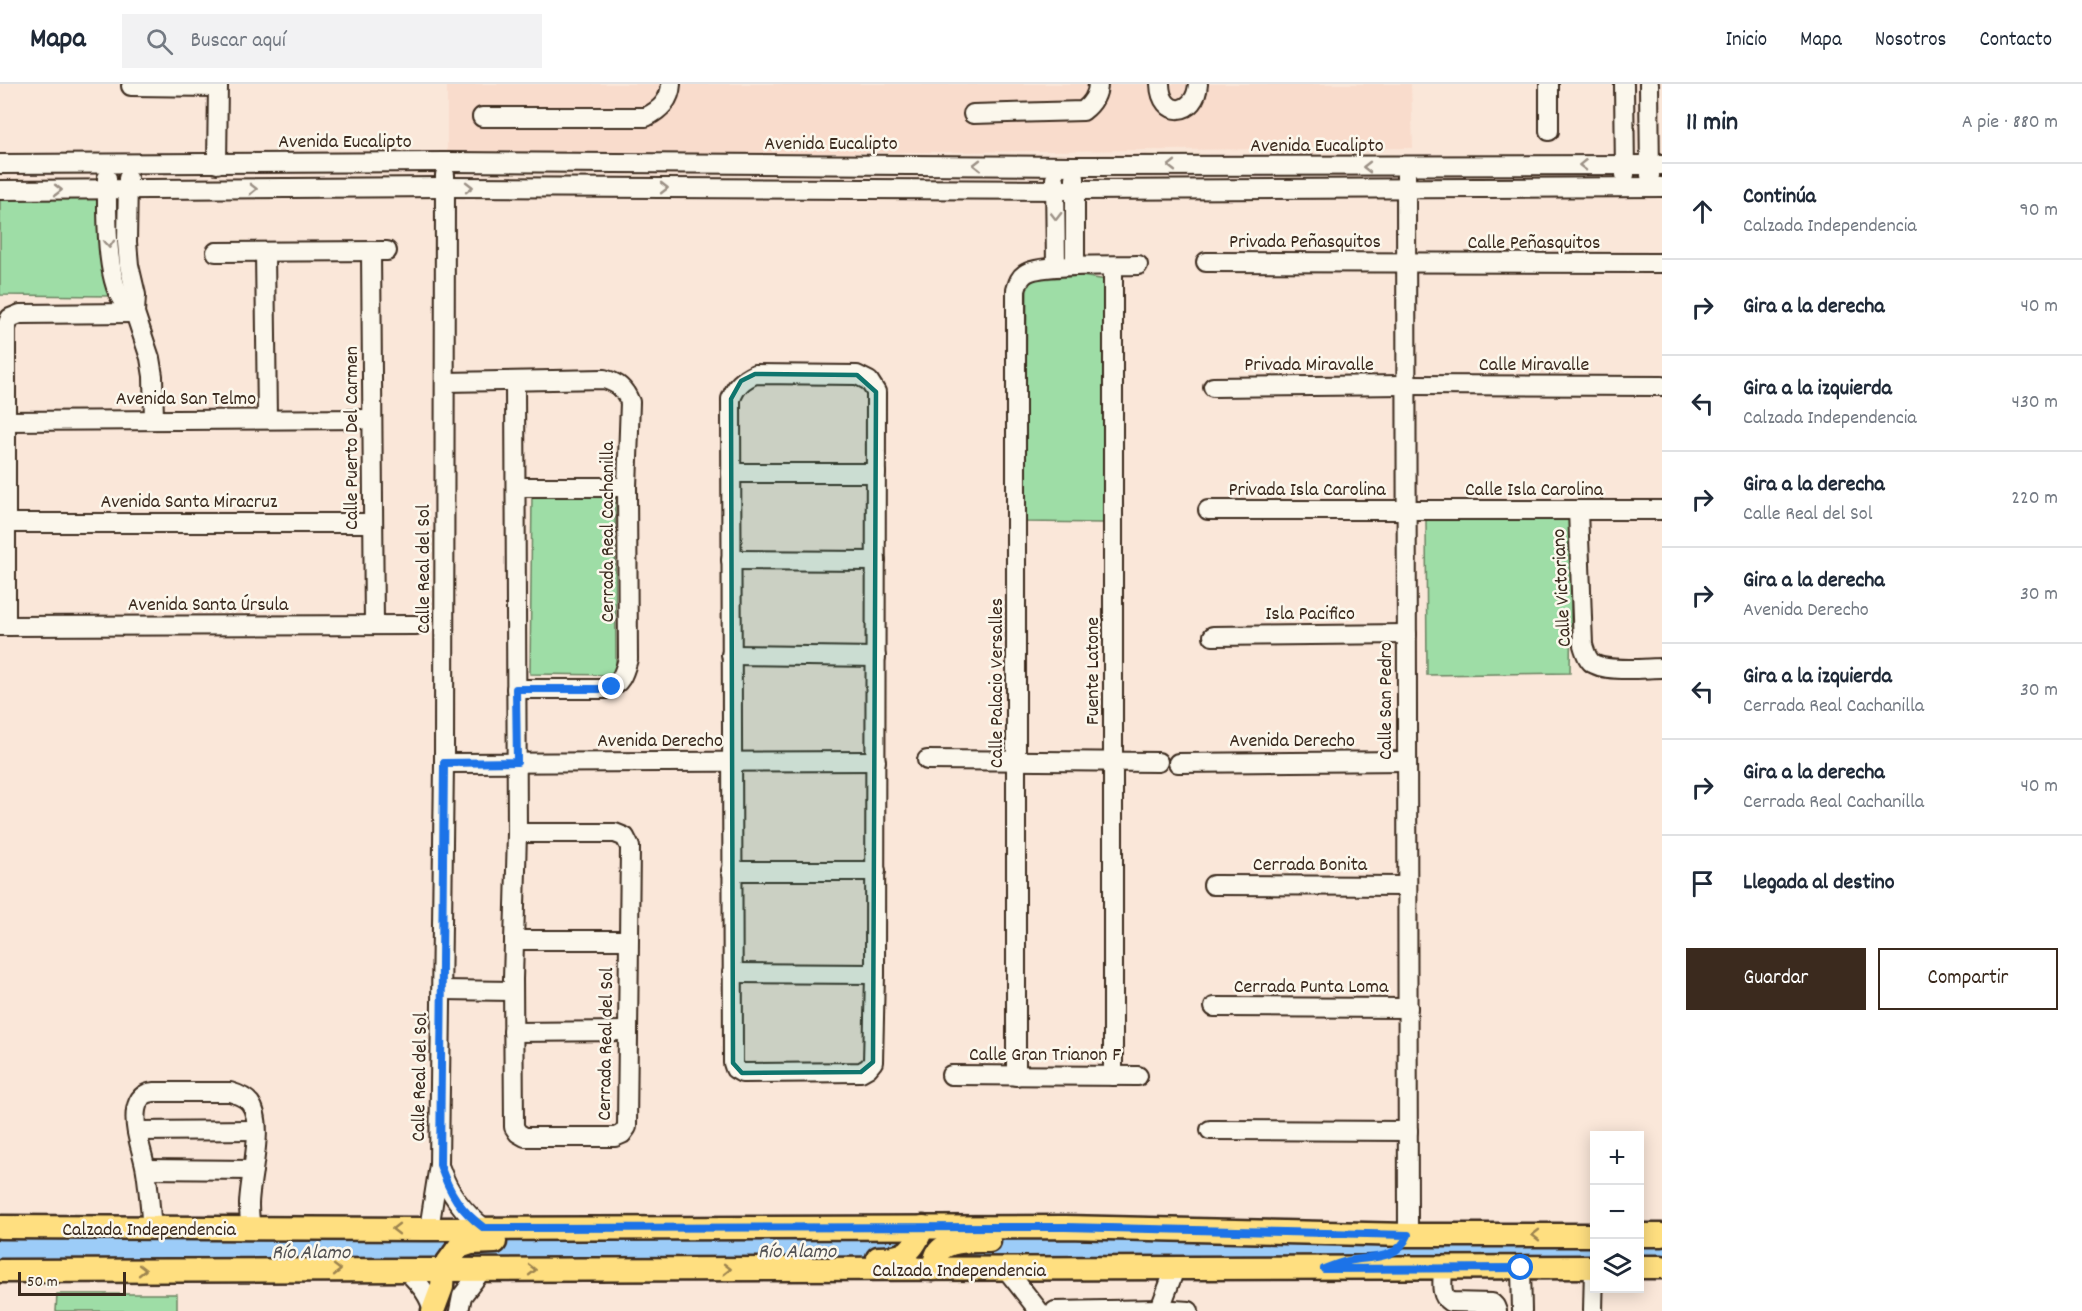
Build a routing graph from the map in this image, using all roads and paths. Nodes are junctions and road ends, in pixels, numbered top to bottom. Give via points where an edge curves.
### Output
1 (671, 84) edge
2 (1098, 84) edge
3 (1160, 84) edge
4 (1198, 84) edge
5 (1549, 84) edge
6 (1624, 84) edge
7 (1649, 84) edge
8 (218, 85) edge
9 (131, 86) dead end
10 (973, 114) dead end
11 (482, 117) dead end
12 (1624, 121) junction
13 (1649, 121) junction
14 (1549, 131) dead end
15 (446, 162) junction
16 (0, 164) edge
17 (108, 164) junction
18 (217, 164) junction
19 (128, 165) junction
20 (1055, 165) junction
21 (1624, 165) junction
22 (1656, 165) edge
23 (1075, 166) junction
24 (1406, 167) junction
25 (445, 187) junction
26 (1406, 187) junction
27 (1625, 187) junction
28 (1656, 187) edge
29 (1056, 189) junction
30 (0, 190) edge
31 (107, 190) junction
32 (129, 190) junction
33 (1075, 190) junction
34 (216, 252) dead end
35 (265, 252) junction
36 (1206, 262) dead end
37 (1405, 263) junction
38 (1662, 263) edge
39 (1138, 265) dead end
40 (1075, 266) junction
41 (1113, 266) junction
42 (1056, 267) junction
43 (135, 313) junction
44 (515, 381) junction
45 (445, 382) junction
46 (1406, 385) junction
47 (1662, 386) edge
48 (1213, 387) dead end
49 (372, 418) junction
50 (267, 419) junction
51 (154, 420) junction
52 (2, 421) edge
53 (732, 473) junction
54 (876, 473) junction
55 (516, 487) junction
56 (627, 487) junction
57 (1208, 510) dead end
58 (1407, 510) junction
59 (1578, 510) junction
60 (1662, 510) edge
61 (6, 523) junction
62 (373, 523) junction
63 (732, 560) junction
64 (876, 561) junction
65 (374, 625) junction
66 (416, 625) dead end
67 (3, 626) edge
68 (1407, 634) junction
69 (1213, 636) dead end
70 (732, 655) junction
71 (876, 657) junction
72 (1662, 668) edge
73 (516, 689) junction
74 (927, 760) dead end
75 (732, 761) junction
76 (876, 761) junction
77 (1017, 761) junction
78 (1407, 761) junction
79 (517, 762) junction
80 (1114, 762) junction
81 (1158, 762) dead end
82 (444, 763) junction
83 (1178, 763) dead end
84 (517, 833) junction
85 (732, 871) junction
86 (876, 871) junction
87 (1213, 885) dead end
88 (1407, 886) junction
89 (514, 940) junction
90 (628, 940) junction
91 (732, 973) junction
92 (875, 974) junction
93 (442, 983) junction
94 (513, 985) junction
95 (1214, 1007) dead end
96 (1408, 1008) junction
97 (628, 1031) junction
98 (513, 1032) junction
99 (951, 1076) dead end
100 (1016, 1076) junction
101 (1113, 1076) junction
102 (1138, 1076) dead end
103 (256, 1130) junction
104 (1210, 1130) dead end
105 (137, 1131) junction
106 (1408, 1131) junction
107 (440, 1165) junction
108 (146, 1169) junction
109 (253, 1170) junction
110 (0, 1227) edge
111 (55, 1227) junction
112 (923, 1227) junction
113 (1065, 1227) junction
114 (152, 1228) junction
115 (251, 1228) junction
116 (484, 1228) junction
117 (651, 1228) junction
118 (429, 1229) junction
119 (1408, 1235) junction
120 (1590, 1235) edge
121 (1644, 1235) edge
122 (1662, 1235) edge
123 (0, 1241) edge
124 (1590, 1267) edge
125 (1644, 1267) edge
126 (1662, 1267) edge
127 (1443, 1268) junction
128 (1521, 1268) junction
129 (405, 1269) junction
130 (443, 1269) junction
131 (793, 1269) junction
132 (933, 1269) junction
133 (1006, 1269) junction
134 (1174, 1269) junction
135 (1324, 1269) junction
136 (482, 1270) junction
137 (0, 1271) edge
138 (1593, 1293) edge
139 (1159, 1310) edge
140 (433, 1311) edge
141 (459, 1311) edge
142 (1039, 1311) edge
143 (1055, 1311) edge
144 (1190, 1311) edge
145 (1497, 1311) edge
146 (1522, 1311) edge
147 (1593, 1311) edge

1 - 11 street via 664,105 646,117
2 - 10 street via 1091,105 1083,111
3 - 4 street via 1165,104 1174,110 1184,109 1195,100
5 - 14 street
6 - 12 street
7 - 13 street
8 - 9 street
8 - 18 street
12 - 13 street
12 - 21 street
13 - 22 street
15 - 18 street, Avenida Eucalipto
20 -> 15 street, Avenida Eucalipto
15 - 25 street, Calle Real del Sol
16 - 17 street, Avenida Eucalipto
17 - 19 street, Avenida Eucalipto
17 - 31 street
18 - 19 street, Avenida Eucalipto
19 - 32 street
20 - 23 street, Avenida Eucalipto
20 - 29 street
21 - 22 street, Avenida Eucalipto
21 -> 24 street, Avenida Eucalipto
21 - 27 street
22 - 28 street
24 -> 23 street, Avenida Eucalipto
23 - 33 street
24 - 26 street, Calle San Pedro
25 -> 29 street
32 -> 25 street
25 - 45 street, Calle Real del Sol
26 - 27 street
26 - 33 street
26 - 37 street, Calle San Pedro
27 - 28 street
29 - 33 street
29 -> 42 street
30 -> 31 street
31 - 32 street
31 -> 43 street via 112,274 122,300
32 - 43 street via 127,242 136,295
33 - 40 street
34 - 35 street
35 - 49 street, Calle Puerto Del Carmen via 379,251
35 - 50 street
36 - 37 street, Privada Peñasquitos
37 - 38 street, Calle Peñasquitos
37 - 46 street, Calle San Pedro
39 - 41 street
40 - 41 street
40 - 42 street
41 - 80 street, Fuente Latone
42 - 77 street, Calle Palacio Versalles via 1027,272 1016,290
43 - 51 street via 150,358
43 - 52 street via 20,314 10,318 6,328
44 - 45 street, Cerrada Real Cachanilla
44 - 55 street
44 - 56 street, Cerrada Real Cachanilla via 604,379 624,389 630,402
45 - 82 street, Calle Real del Sol
46 - 47 street, Calle Miravalle
46 - 48 street, Privada Miravalle
46 - 58 street, Calle San Pedro
49 - 50 street, Avenida San Telmo
49 - 62 street, Calle Puerto Del Carmen
50 - 51 street, Avenida San Telmo
51 - 52 street, Avenida San Telmo
52 - 61 street
53 - 54 street
53 - 54 street via 732,399 741,381 755,374 857,375 869,381 876,393
53 - 63 street
54 - 64 street
55 - 56 street
55 - 73 street
56 - 73 street, Cerrada Real Cachanilla via 628,659 624,673 619,682 606,689
57 - 58 street, Privada Isla Carolina
58 - 59 street, Calle Isla Carolina
58 - 68 street, Calle San Pedro
59 - 60 street, Calle Isla Carolina
59 - 72 street, Calle Victoriano via 1586,656 1593,664 1605,668
61 - 62 street, Avenida Santa Miracruz
61 - 67 street
62 - 65 street, Calle Puerto Del Carmen
63 - 64 street
63 - 70 street
64 - 71 street
65 - 66 street, Avenida Santa Úrsula
65 - 67 street, Avenida Santa Úrsula
68 - 69 street, Isla Pacifico
68 - 78 street, Calle San Pedro
70 - 71 street
70 - 75 street
71 - 76 street
73 - 79 street
74 - 77 street
75 - 76 street, Avenida Derecho
75 - 79 street, Avenida Derecho
75 - 85 street
76 - 86 street
77 - 80 street
77 - 100 street, Calle Palacio Versalles
78 - 83 street, Avenida Derecho
78 - 88 street, Calle San Pedro
79 - 82 street, Avenida Derecho
79 - 84 street, Cerrada Real del Sol
80 - 81 street
80 - 101 street, Fuente Latone
82 - 93 street, Calle Real del Sol
84 - 89 street, Cerrada Real del Sol
84 - 90 street, Cerrada Real del Sol via 615,833 625,837 630,847
85 - 86 street
85 - 91 street
86 - 92 street
87 - 88 street, Cerrada Bonita
88 - 96 street, Calle San Pedro
89 - 90 street
89 - 94 street, Cerrada Real del Sol
90 - 97 street, Cerrada Real del Sol
91 - 92 street
91 - 92 street via 732,1063 742,1073 861,1072 868,1068 873,1062
93 - 94 street, Calle Real del Sol
93 - 107 street, Calle Real del Sol
94 - 98 street, Cerrada Real del Sol
95 - 96 street, Cerrada Punta Loma
96 - 106 street, Calle San Pedro
97 - 98 street
97 - 98 street, Cerrada Real del Sol via 627,1127 615,1137 525,1137 518,1133 514,1127
99 - 100 street, Calle Gran Trianon F
100 - 101 street, Calle Gran Trianon F
101 - 102 street, Calle Gran Trianon F
103 - 105 street
103 - 105 street via 250,1103 239,1095 186,1092 146,1093 136,1110
103 - 109 street
104 - 106 street
105 - 108 street
106 - 119 street, Calle San Pedro
107 - 116 street, Calle Real del Sol via 456,1201
107 - 118 street, Calle Real del Sol
108 - 109 street
108 - 114 street
109 - 115 street
110 - 111 main road, Calzada Independencia
111 - 114 main road, Calzada Independencia
111 - 123 main road via 21,1240
112 - 113 main road, Calzada Independencia
112 - 117 main road, Calzada Independencia
112 - 131 main road via 909,1252 899,1257 810,1259
113 - 119 main road, Calzada Independencia
113 - 132 main road via 1040,1239 946,1246 937,1254
114 - 115 main road, Calzada Independencia
118 -> 115 main road, Calzada Independencia
116 - 117 main road, Calzada Independencia
116 - 118 main road, Calzada Independencia
117 - 130 main road via 621,1238 471,1243 459,1247
120 -> 119 main road, Calzada Independencia
119 - 135 main road via 1404,1245 1393,1253
121 - 122 main road
124 - 128 main road, Calzada Independencia
125 - 126 main road
127 - 128 main road, Calzada Independencia
127 - 135 main road, Calzada Independencia
127 - 145 street via 1446,1299 1491,1304
128 - 146 street
129 - 130 main road, Calzada Independencia
137 -> 129 main road, Calzada Independencia
129 - 140 street via 424,1290
130 - 136 main road, Calzada Independencia
130 - 140 main road via 442,1287
131 - 132 main road, Calzada Independencia
136 -> 131 main road, Calzada Independencia
132 - 133 main road, Calzada Independencia
133 - 134 main road, Calzada Independencia
133 - 142 street
134 - 135 main road, Calzada Independencia
134 - 139 street
136 - 141 street via 462,1296
138 - 147 street
139 - 143 street
139 - 144 street

